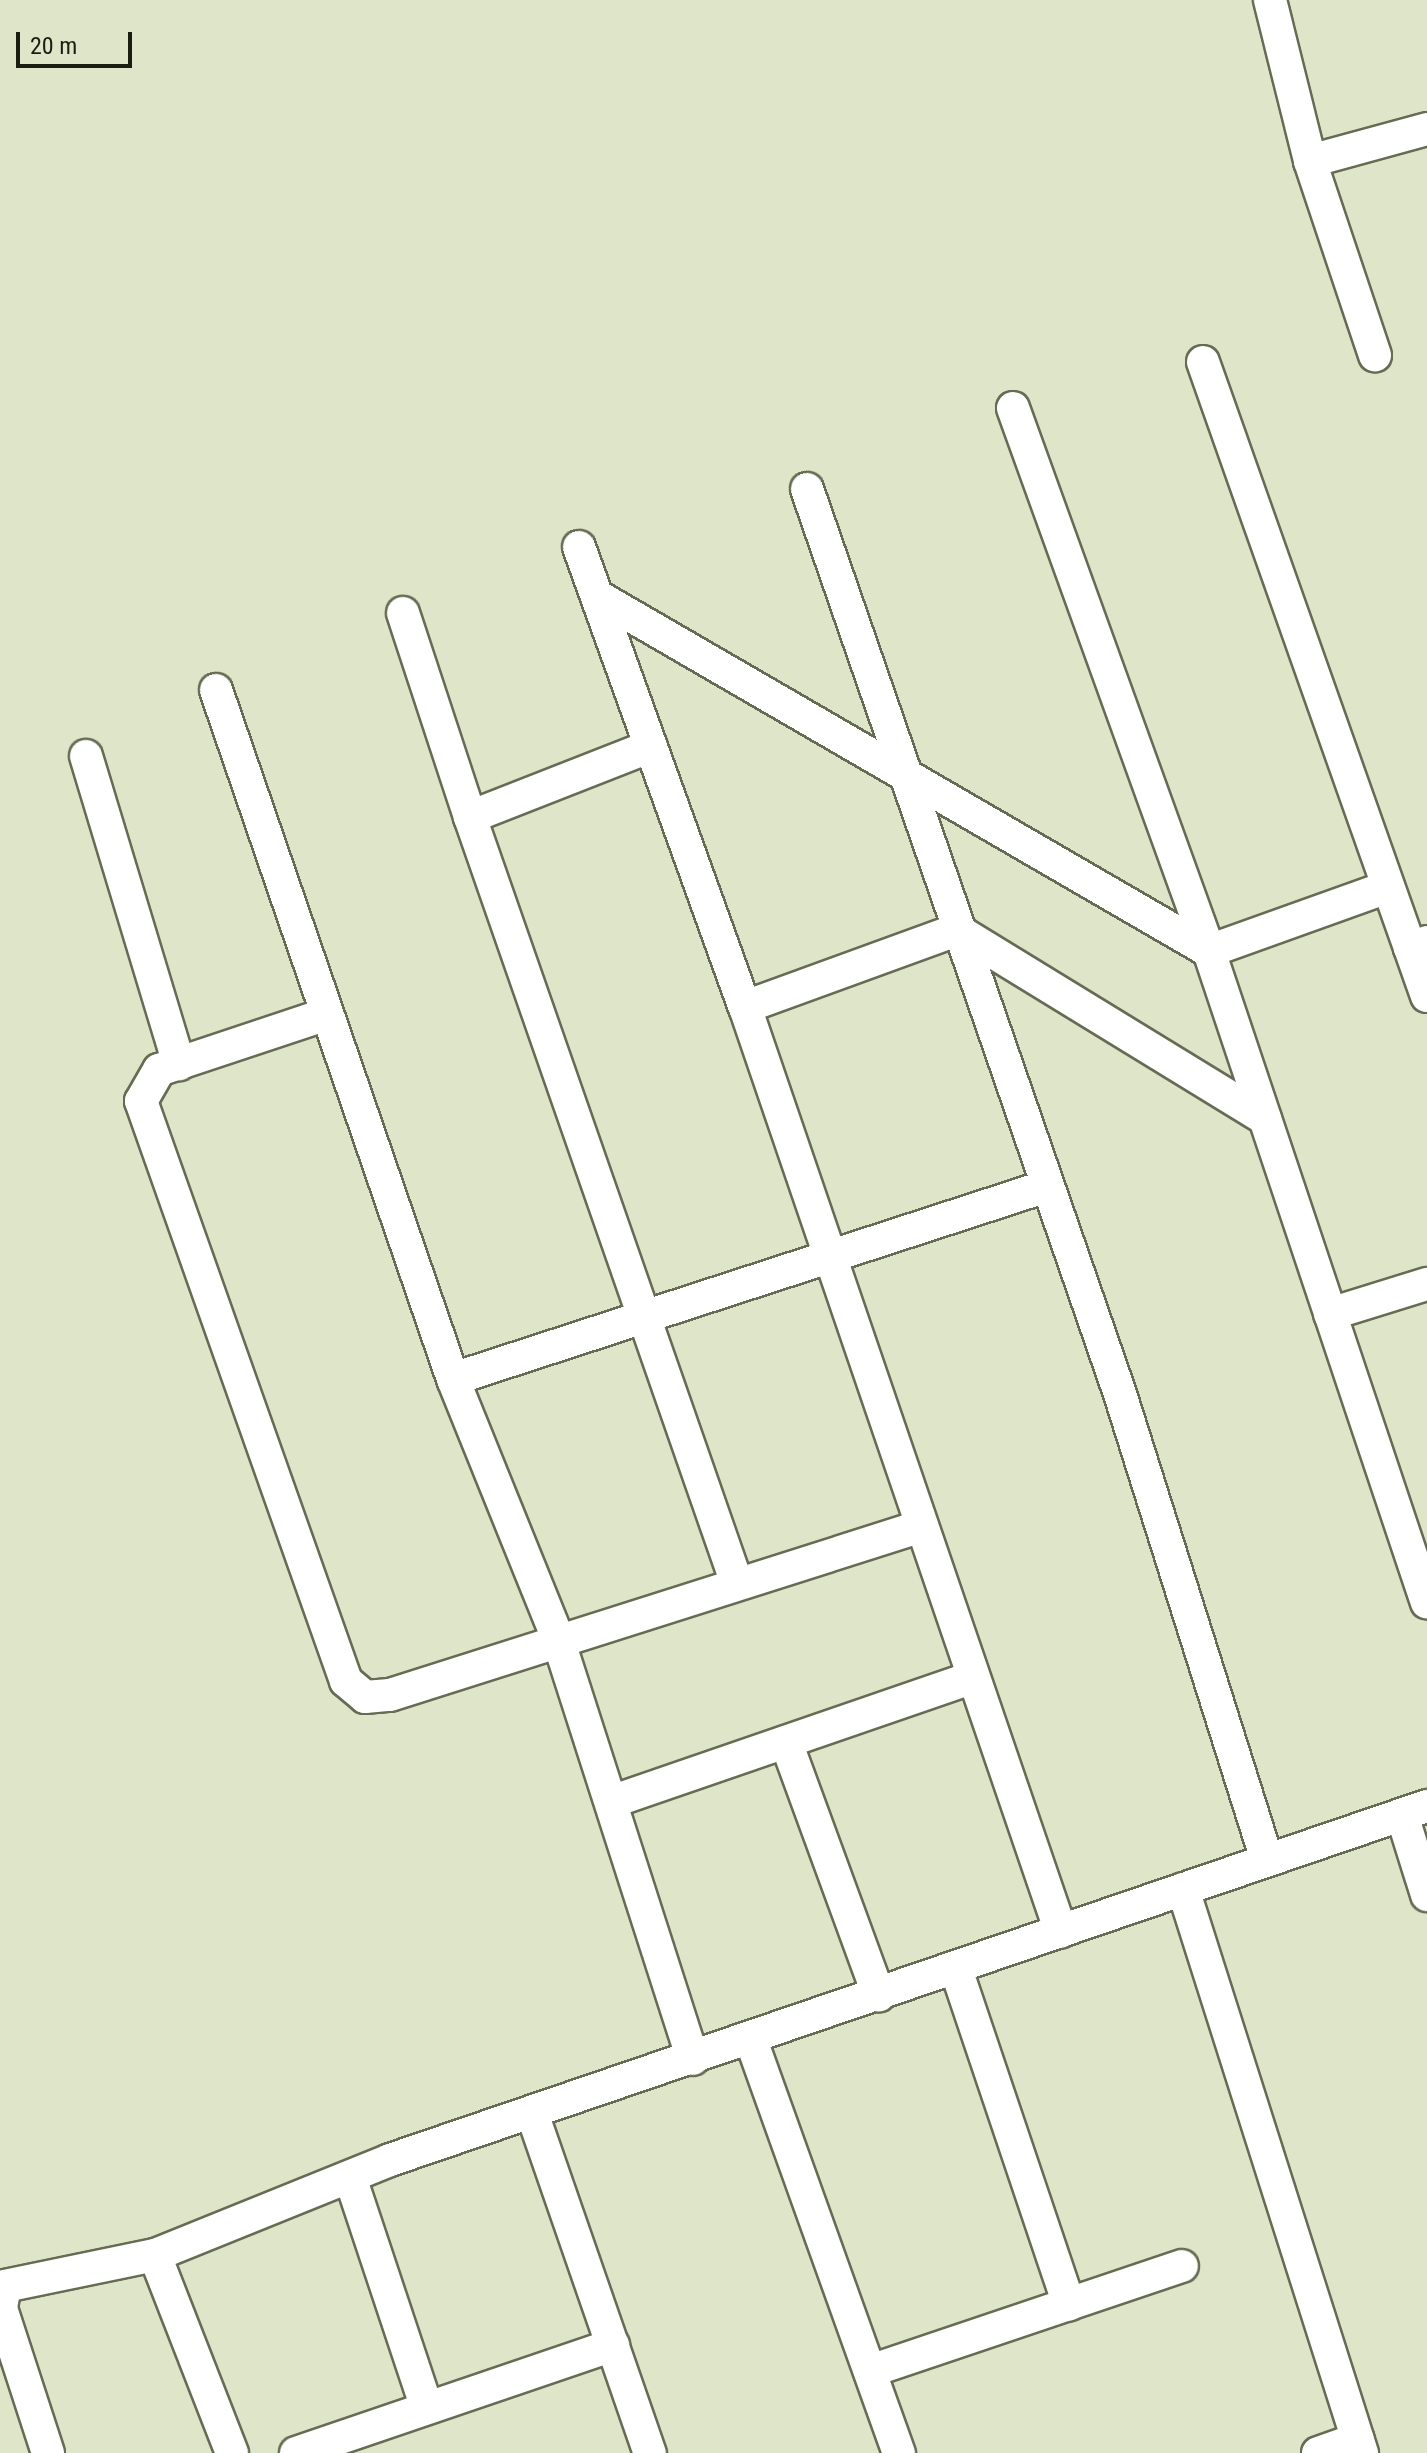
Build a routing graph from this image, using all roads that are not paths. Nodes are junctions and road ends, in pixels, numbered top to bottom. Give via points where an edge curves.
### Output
1 (1270, 0) edge
2 (1427, 129) edge
3 (1310, 161) junction
4 (1375, 355) dead end
5 (1203, 362) dead end
6 (1013, 408) dead end
7 (807, 489) dead end
8 (579, 547) dead end
9 (597, 596) junction
10 (403, 613) dead end
11 (216, 690) dead end
12 (651, 746) junction
13 (86, 756) dead end
14 (902, 771) junction
15 (470, 817) junction
16 (1388, 887) junction
17 (957, 930) junction
18 (1418, 945) edge
19 (1209, 951) junction
20 (1427, 996) edge
21 (745, 1007) junction
22 (327, 1014) junction
23 (179, 1064) junction
24 (1265, 1119) junction
25 (1047, 1186) junction
26 (831, 1258) junction
27 (1427, 1284) edge
28 (1330, 1314) junction
29 (646, 1321) junction
30 (453, 1379) junction
31 (922, 1526) junction
32 (736, 1581) junction
33 (1427, 1603) edge
34 (558, 1639) junction
35 (972, 1678) junction
36 (786, 1742) junction
37 (611, 1802) junction
38 (1415, 1810) edge
39 (1267, 1860) junction
40 (1183, 1889) junction
41 (1427, 1895) edge
42 (1061, 1932) junction
43 (956, 1969) junction
44 (879, 1996) junction
45 (751, 2040) junction
46 (693, 2059) junction
47 (532, 2113) junction
48 (350, 2177) junction
49 (155, 2255) junction
50 (1182, 2266) dead end
51 (1069, 2304) junction
52 (613, 2345) junction
53 (870, 2371) junction
54 (427, 2408) junction
55 (1360, 2446) edge
56 (48, 2453) edge
57 (232, 2453) edge
58 (296, 2453) edge
59 (650, 2453) edge
60 (899, 2453) edge
61 (1318, 2453) edge

1 - 3 street
2 - 3 street
3 - 4 street
5 - 16 street
6 - 19 street
7 - 14 street
8 - 9 street
9 - 12 street
9 - 14 street
10 - 15 street
11 - 22 street
12 - 15 street
12 - 21 street
13 - 23 street
14 - 17 street
14 - 19 street
15 - 29 street
16 - 18 street
16 - 19 street
17 - 21 street
17 - 24 street
17 - 25 street
18 - 20 street
19 - 24 street
21 - 26 street
22 - 23 street
22 - 30 street
23 - 34 street via 159,1070 141,1101 346,1681 365,1697 390,1695
24 - 28 street
25 - 26 street
25 - 39 street
26 - 29 street
26 - 31 street
27 - 28 street
28 - 33 street
29 - 30 street
29 - 32 street
30 - 34 street
31 - 32 street
31 - 35 street
32 - 34 street
34 - 37 street
35 - 36 street
35 - 42 street
36 - 37 street
36 - 44 street
37 - 46 street
38 - 39 street
38 - 41 street
39 - 40 street
40 - 42 street
40 - 55 street
42 - 43 street
43 - 44 street
43 - 51 street
44 - 45 street
45 - 46 street
45 - 53 street
46 - 47 street
47 - 48 street
47 - 52 street
48 - 49 street
48 - 54 street
49 - 56 street via 5,2286 1,2308
49 - 57 street
50 - 51 street
51 - 53 street
52 - 54 street
52 - 59 street
53 - 60 street
54 - 58 street
55 - 61 street

